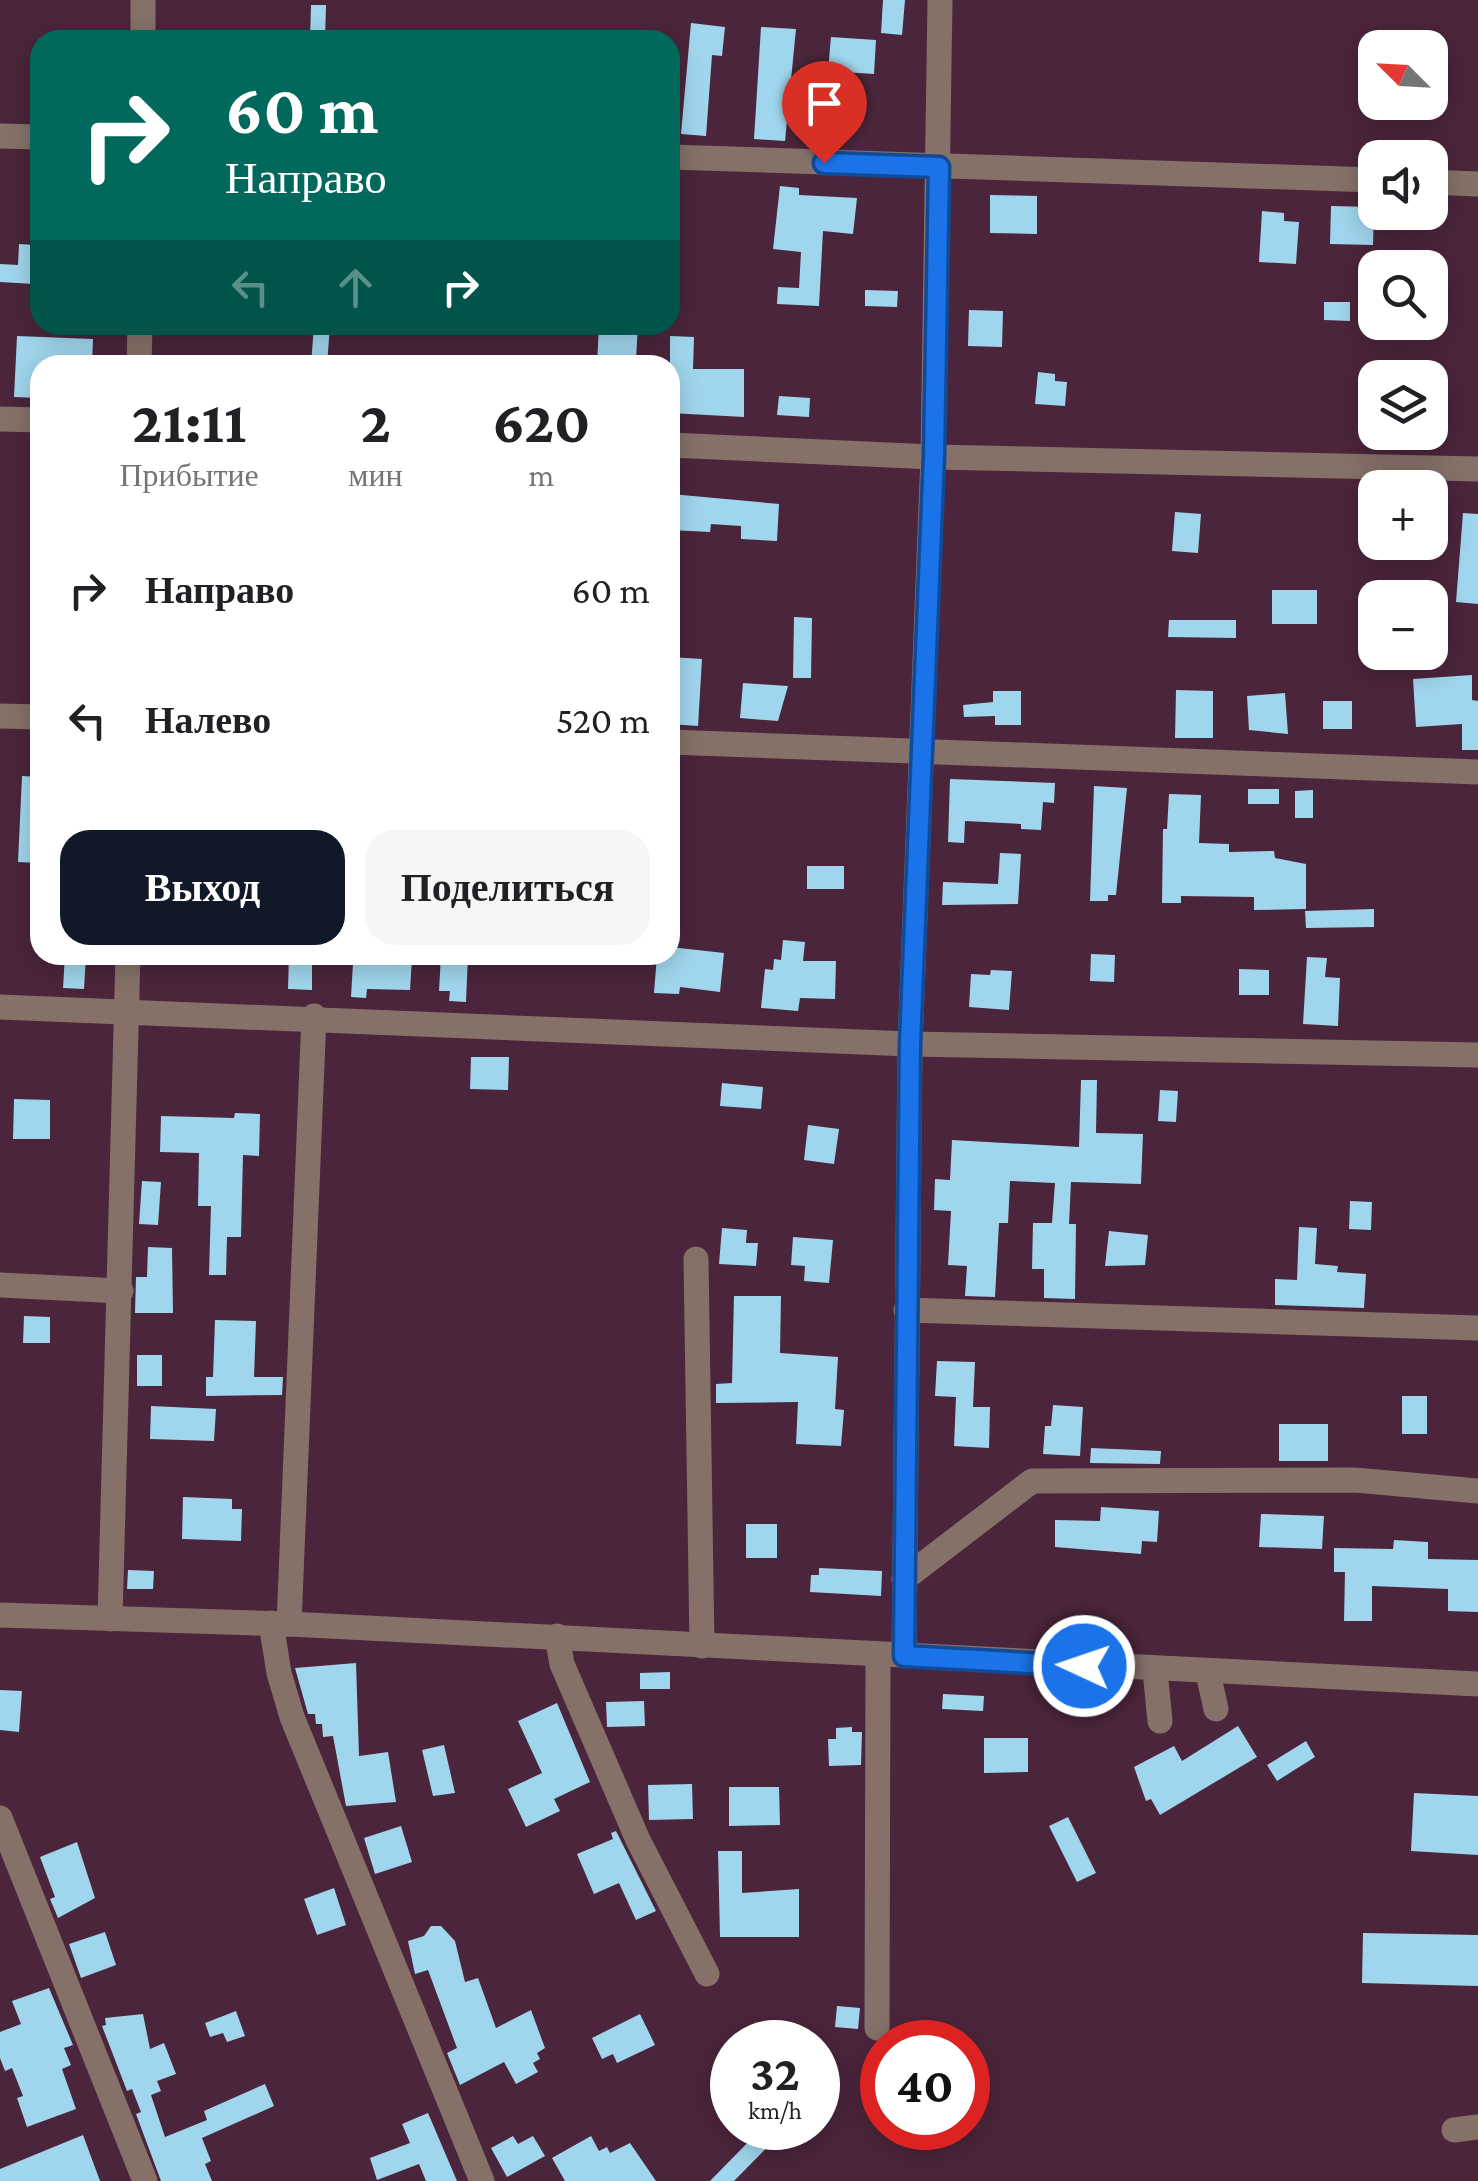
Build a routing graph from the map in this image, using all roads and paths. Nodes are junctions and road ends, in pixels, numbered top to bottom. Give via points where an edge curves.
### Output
1 (142, 0) edge
2 (940, 0) edge
3 (143, 30) edge
4 (0, 136) edge
5 (30, 136) edge
6 (680, 157) edge
7 (939, 167) junction
8 (1358, 179) edge
9 (1448, 183) edge
10 (1478, 184) edge
11 (0, 419) edge
12 (30, 420) edge
13 (680, 445) edge
14 (934, 456) junction
15 (1478, 469) edge
16 (0, 716) edge
17 (30, 718) edge
18 (680, 742) edge
19 (923, 753) junction
20 (1478, 772) edge
21 (128, 965) edge
22 (0, 1006) edge
23 (127, 1012) junction
24 (314, 1016) junction
25 (910, 1044) junction
26 (1478, 1055) edge
27 (696, 1259) dead end
28 (0, 1286) edge
29 (122, 1292) junction
30 (906, 1310) junction
31 (1478, 1328) edge
32 (1478, 1490) edge
33 (904, 1578) junction
34 (0, 1615) edge
35 (110, 1619) junction
36 (280, 1623) junction
37 (557, 1636) junction
38 (702, 1646) junction
39 (891, 1656) junction
40 (1155, 1670) junction
41 (1208, 1673) junction
42 (1478, 1684) edge
43 (1216, 1709) dead end
44 (1160, 1721) dead end
45 (0, 1818) edge
46 (707, 1974) dead end
47 (877, 2020) edge
48 (145, 2181) edge
49 (482, 2181) edge

1 - 3 street
2 - 7 street
4 - 5 street
6 - 7 street
7 - 8 street
7 - 14 street
9 - 10 street
11 - 12 street
13 - 14 street
14 - 15 street
14 - 19 street
16 - 17 street
18 - 19 street
19 - 20 street
19 - 25 street
21 - 23 street
22 - 23 street
23 - 24 street
23 - 29 street
24 - 25 street
24 - 36 street
25 - 26 street
25 - 30 street
27 - 38 street
28 - 29 street
29 - 35 street
30 - 31 street
30 - 33 street
32 - 33 street via 1355,1480 1032,1481
33 - 39 street
34 - 35 street
35 - 36 street
36 - 37 street
36 - 49 street via 279,1673 292,1717
37 - 38 street
37 - 46 street via 562,1664 638,1840
38 - 39 street
39 - 40 street
39 - 47 street
40 - 41 street
40 - 44 street
41 - 42 street
41 - 43 street
45 - 48 street

